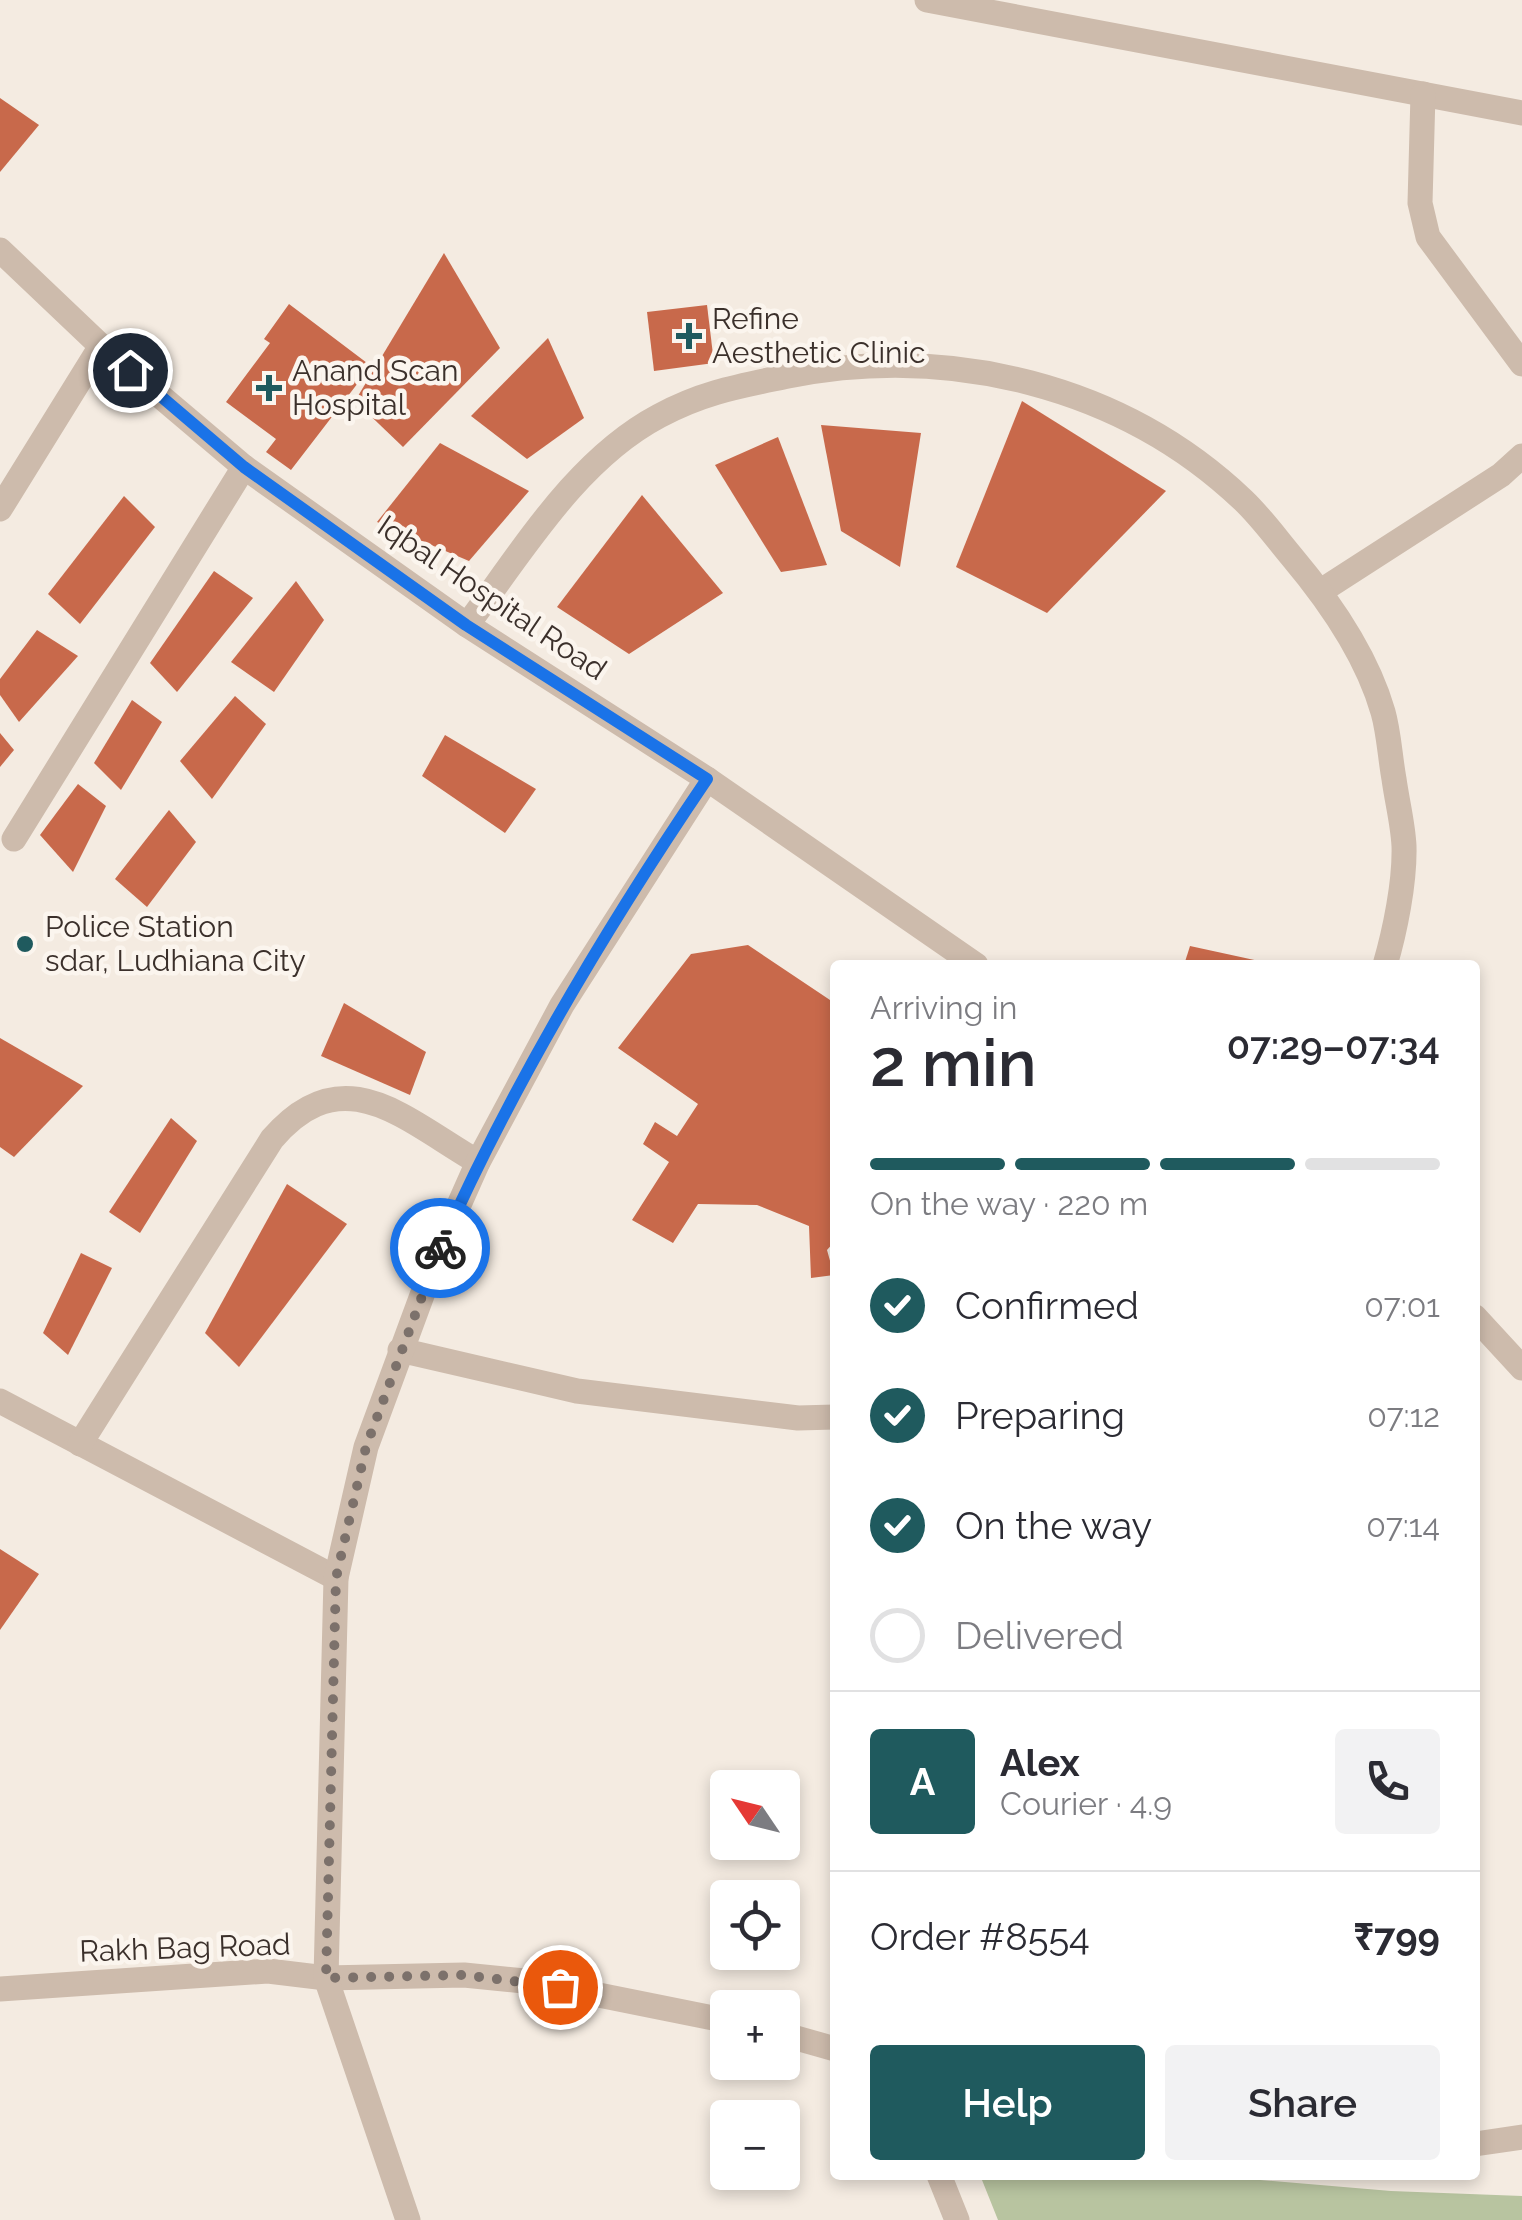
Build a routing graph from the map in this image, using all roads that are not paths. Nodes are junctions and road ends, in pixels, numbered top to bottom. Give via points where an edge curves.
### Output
1 (927, 0) edge
2 (1424, 94) junction
3 (1522, 113) edge
4 (0, 250) edge
5 (102, 346) junction
6 (1522, 364) edge
7 (1522, 456) edge
8 (244, 467) junction
9 (0, 508) edge
10 (1321, 591) junction
11 (466, 625) junction
12 (707, 779) junction
13 (14, 839) dead end
14 (969, 960) edge
15 (1386, 960) edge
16 (478, 1162) junction
17 (1480, 1322) edge
18 (400, 1350) junction
19 (1522, 1368) edge
20 (0, 1401) edge
21 (830, 1417) edge
22 (80, 1444) junction
23 (336, 1578) junction
24 (326, 1978) junction
25 (0, 1989) edge
26 (710, 2017) edge
27 (800, 2039) edge
28 (830, 2048) edge
29 (1516, 2142) edge
30 (1480, 2144) edge
31 (941, 2180) edge
32 (408, 2220) edge
33 (957, 2220) edge

1 - 2 street
2 - 3 street
2 - 6 street via 1420,203 1428,237
4 - 5 street, Iqbal Hospital Road
5 - 8 street, Iqbal Hospital Road
5 - 9 street
7 - 10 street
8 - 11 street, Iqbal Hospital Road
8 - 13 street
10 - 11 street via 1244,500 1130,418 989,372 932,364 827,368 707,392 618,443 549,516
10 - 15 street via 1352,640 1383,712 1404,847
11 - 12 street, Iqbal Hospital Road
12 - 14 street, Iqbal Hospital Road
12 - 16 street via 562,1005
16 - 18 street
16 - 22 street via 364,1100 343,1096 301,1110 272,1139
17 - 19 street
18 - 21 street via 577,1391
18 - 23 street via 366,1447
20 - 22 street
22 - 23 street
23 - 24 street
24 - 25 street, Rakh Bag Road via 268,1971
24 - 26 street, Rakh Bag Road via 464,1975 534,1982
24 - 32 street
27 - 28 street
29 - 30 street
31 - 33 street

